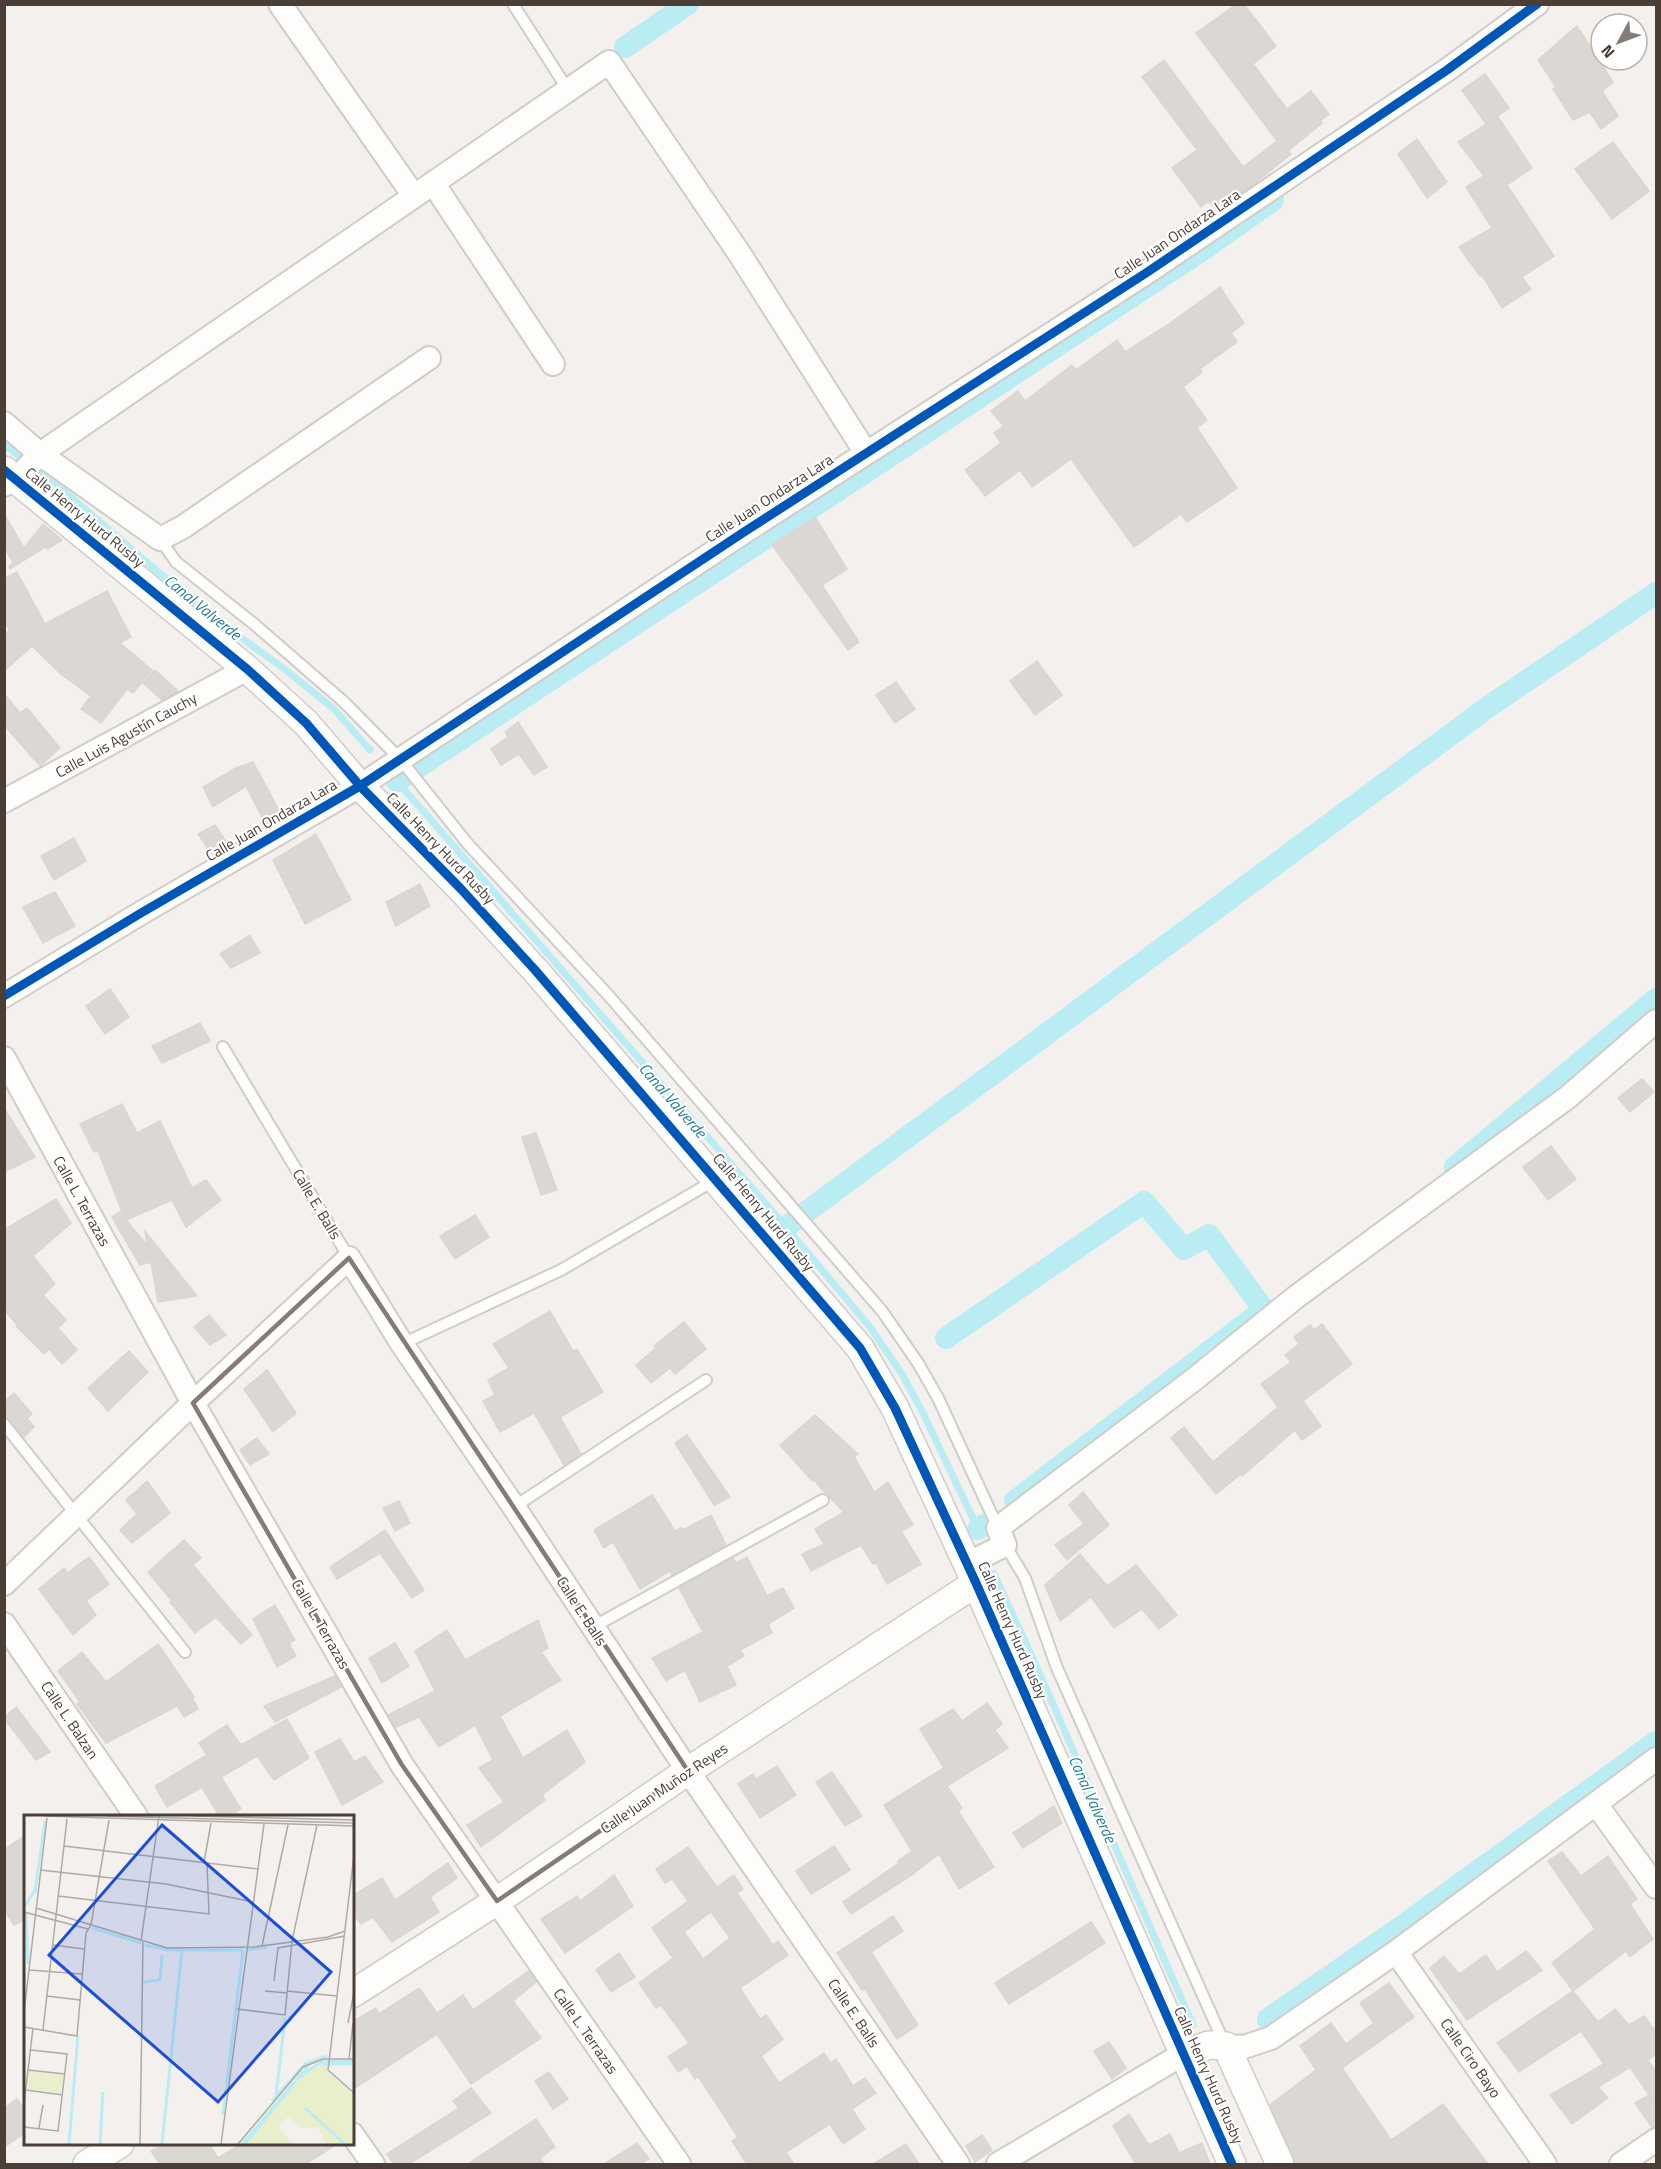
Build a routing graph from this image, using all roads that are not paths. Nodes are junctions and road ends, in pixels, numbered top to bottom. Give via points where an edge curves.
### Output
1 (280, 4) edge
2 (513, 4) edge
3 (1537, 4) edge
4 (568, 90) junction
5 (433, 183) junction
6 (414, 196) junction
7 (429, 358) dead end
8 (554, 364) dead end
9 (4, 423) edge
10 (866, 453) junction
11 (40, 454) junction
12 (8, 478) edge
13 (160, 539) junction
14 (247, 669) junction
15 (400, 759) junction
16 (360, 786) junction
17 (4, 801) edge
18 (4, 996) edge
19 (1656, 1021) edge
20 (223, 1047) dead end
21 (4, 1058) edge
22 (717, 1179) junction
23 (349, 1258) junction
24 (402, 1344) junction
25 (706, 1380) dead end
26 (193, 1403) junction
27 (4, 1424) edge
28 (822, 1500) dead end
29 (514, 1507) junction
30 (77, 1514) junction
31 (1001, 1536) junction
32 (971, 1574) junction
33 (4, 1584) edge
34 (5, 1626) edge
35 (593, 1627) junction
36 (185, 1652) dead end
37 (1656, 1758) edge
38 (688, 1771) junction
39 (1596, 1804) junction
40 (135, 1815) edge
41 (1656, 1887) edge
42 (497, 1901) junction
43 (1396, 1952) junction
44 (354, 1993) edge
45 (1226, 2046) junction
46 (1183, 2054) junction
47 (354, 2137) edge
48 (1656, 2140) edge
49 (118, 2145) edge
50 (87, 2164) edge
51 (373, 2164) edge
52 (679, 2164) edge
53 (958, 2164) edge
54 (998, 2164) edge
55 (1232, 2164) edge
56 (1280, 2164) edge
57 (1545, 2164) edge
58 (1621, 2164) edge

1 - 6 street
2 - 4 lane
3 - 10 street, Calle Juan Ondarza Lara via 1447,70 1146,273
4 - 5 street
4 - 10 street via 609,62 739,254
5 - 6 street
5 - 8 street
6 - 11 street
7 - 13 street
9 - 11 street, Calle Henry Hurd Rusby
10 - 15 street, Calle Juan Ondarza Lara
11 - 12 street
11 - 13 street, Calle Henry Hurd Rusby
12 - 14 street, Calle Henry Hurd Rusby
13 - 15 lane, Calle Henry Hurd Rusby via 176,562 344,702
14 - 16 street, Calle Henry Hurd Rusby via 306,723
14 - 17 street, Calle Luis Agustín Cauchy
15 - 16 street, Calle Juan Ondarza Lara
15 - 31 lane, Calle Henry Hurd Rusby via 467,843 609,996 882,1311 938,1398
16 - 18 street, Calle Juan Ondarza Lara
16 - 22 street, Calle Henry Hurd Rusby via 535,970
19 - 31 street via 1568,1097 1296,1297
20 - 23 lane, Calle E. Balls
21 - 26 street, Calle L. Terrazas
22 - 24 lane via 561,1270
22 - 32 street, Calle Henry Hurd Rusby via 860,1348 895,1408
23 - 24 street, Calle E. Balls
23 - 26 street
24 - 29 street, Calle E. Balls
25 - 29 lane
26 - 30 street
26 - 42 street, Calle L. Terrazas via 402,1765
27 - 30 lane
28 - 35 lane
29 - 35 street, Calle E. Balls
30 - 33 street
30 - 36 lane
31 - 32 street
31 - 45 lane, Calle Henry Hurd Rusby via 1025,1578 1057,1668
32 - 38 street, Calle Juan Muñoz Reyes
32 - 46 street, Calle Henry Hurd Rusby
34 - 40 street, Calle L. Balzan
35 - 38 street, Calle E. Balls
37 - 39 street
38 - 42 street, Calle Juan Muñoz Reyes
38 - 53 street, Calle E. Balls
39 - 41 street
39 - 43 street
42 - 44 street, Calle Juan Muñoz Reyes
42 - 52 street, Calle L. Terrazas
43 - 45 street via 1271,2038 1244,2047
43 - 57 street, Calle Ciro Bayo
45 - 46 street via 1209,2045
45 - 56 street, Calle Henry Hurd Rusby
46 - 54 street
46 - 55 street, Calle Henry Hurd Rusby
47 - 51 street
48 - 58 street
49 - 50 street

